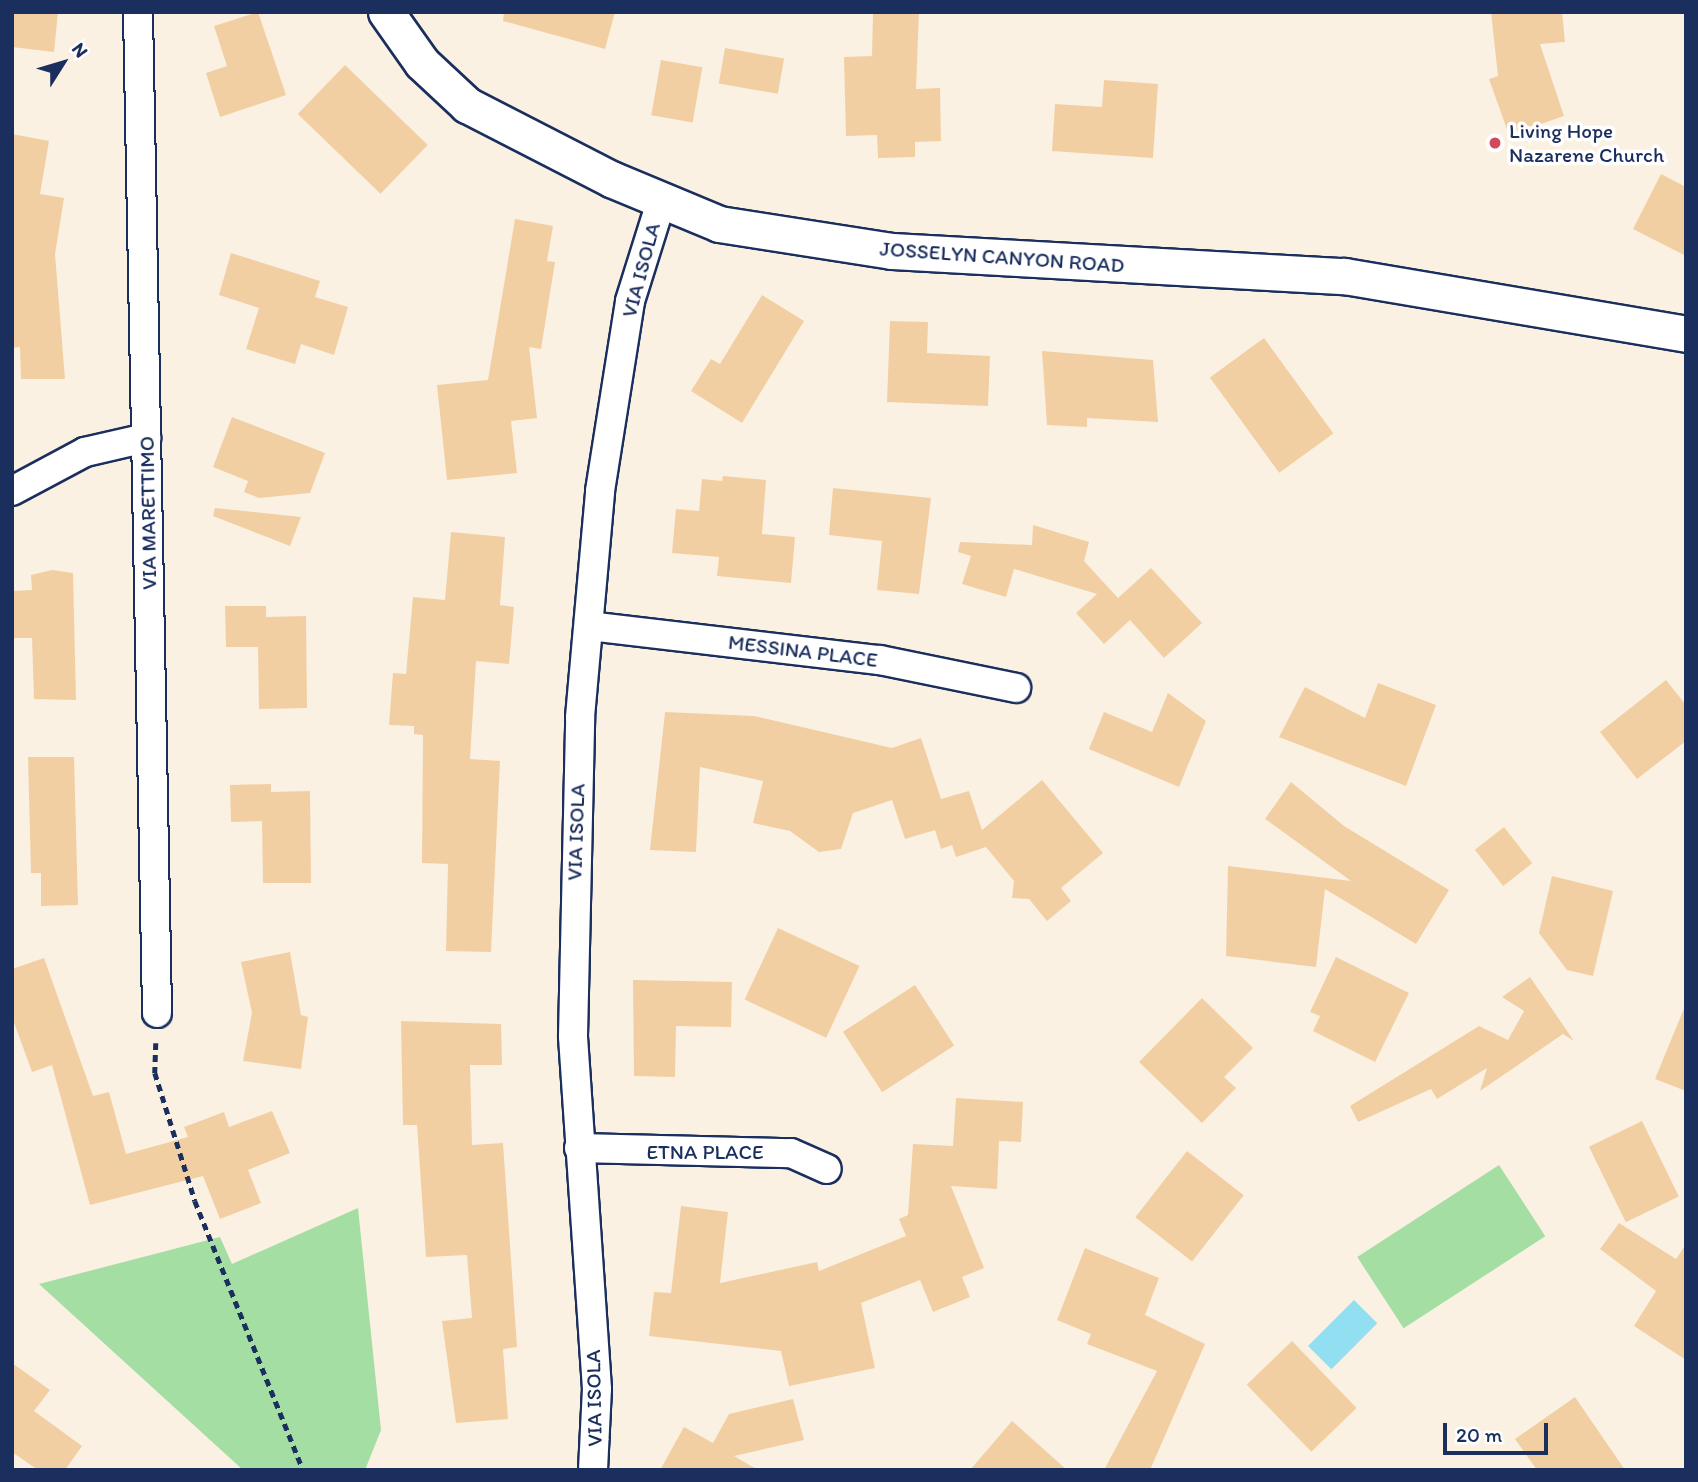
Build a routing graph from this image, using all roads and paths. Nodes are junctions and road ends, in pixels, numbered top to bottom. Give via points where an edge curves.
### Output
1 (138, 12) edge
2 (386, 12) edge
3 (661, 202) junction
4 (1686, 334) edge
5 (146, 438) junction
6 (12, 491) edge
7 (589, 626) junction
8 (1016, 688) dead end
9 (157, 1013) joint
10 (579, 1148) junction
11 (827, 1169) dead end
12 (303, 1470) edge
13 (593, 1470) edge

1 - 5 street, VIA MARETTIMO
2 - 3 street, JOSSELYN CANYON ROAD via 422,63 467,105
3 - 4 street, JOSSELYN CANYON ROAD via 719,224 826,243 1344,276
3 - 7 street, VIA ISOLA via 630,301 600,491
5 - 6 street via 85,452
5 - 9 street, VIA MARETTIMO
7 - 8 street, MESSINA PLACE via 880,660
7 - 10 street, VIA ISOLA via 575,831
9 - 12 path via 155,1073 195,1201
10 - 11 street, ETNA PLACE via 791,1153
10 - 13 street, VIA ISOLA via 597,1389

